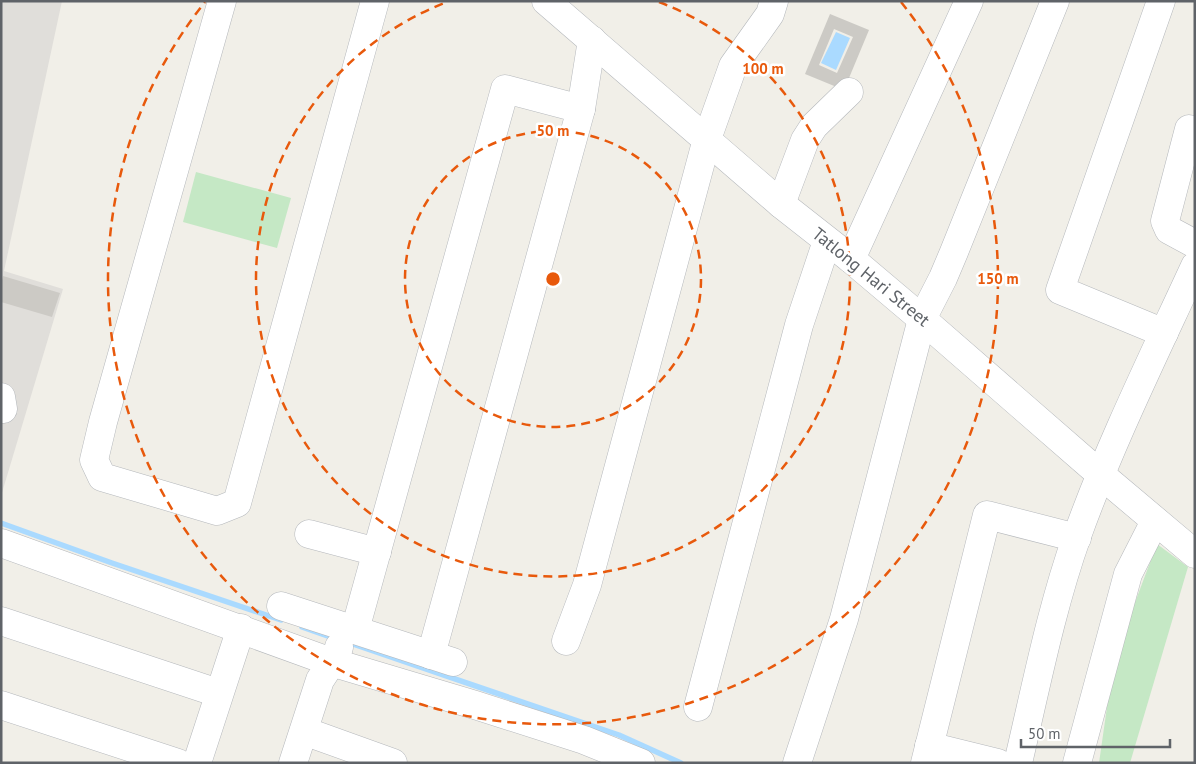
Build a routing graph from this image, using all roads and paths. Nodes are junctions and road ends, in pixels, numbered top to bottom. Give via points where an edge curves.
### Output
1 (222, 1) edge
2 (375, 1) edge
3 (546, 1) edge
4 (774, 1) edge
5 (969, 1) edge
6 (1055, 1) edge
7 (1161, 1) edge
8 (592, 40) junction
9 (850, 92) dead end
10 (581, 109) junction
11 (1189, 129) dead end
12 (707, 139) junction
13 (780, 204) junction
14 (827, 241) junction
15 (1195, 244) edge
16 (851, 259) junction
17 (1195, 266) edge
18 (922, 319) junction
19 (1164, 333) junction
20 (1100, 474) junction
21 (1155, 521) junction
22 (309, 534) dead end
23 (1077, 538) junction
24 (1, 543) edge
25 (377, 552) junction
26 (1195, 554) edge
27 (281, 606) dead end
28 (1, 622) edge
29 (241, 628) junction
30 (566, 641) dead end
31 (343, 642) junction
32 (218, 693) junction
33 (1, 705) edge
34 (698, 707) dead end
35 (304, 731) junction
36 (927, 754) edge
37 (178, 763) edge
38 (197, 763) edge
39 (293, 763) edge
40 (393, 763) edge
41 (642, 763) edge
42 (797, 763) edge
43 (998, 763) edge
44 (1018, 763) edge
45 (1077, 763) edge

1 - 2 street via 94,460 102,478 217,511 237,503
3 - 8 street, Tatlong Hari Street
4 - 12 street via 770,14 733,66
5 - 16 street
6 - 18 street via 954,252
7 - 19 street via 1060,290
8 - 10 street
8 - 12 street, Tatlong Hari Street
9 - 13 street via 814,126 805,140
10 - 25 street via 506,89
10 - 31 street via 442,658
11 - 15 street via 1165,220 1169,230
12 - 13 street, Tatlong Hari Street
12 - 30 street via 586,585
13 - 14 street, Tatlong Hari Street
14 - 16 street, Tatlong Hari Street
14 - 34 street via 799,325
16 - 18 street, Tatlong Hari Street
17 - 19 street
18 - 20 street, Tatlong Hari Street
18 - 42 street via 844,619
19 - 20 street
20 - 21 street, Tatlong Hari Street
20 - 23 street
21 - 26 street, Tatlong Hari Street
21 - 45 street via 1128,574
22 - 25 street
23 - 36 street via 987,515
23 - 44 street via 1054,613
24 - 29 street
25 - 31 street
27 - 31 street
28 - 32 street
29 - 31 street
29 - 32 street
31 - 35 street via 320,680
31 - 41 street via 484,708 584,740
32 - 38 street
33 - 37 street
35 - 39 street
35 - 40 street
36 - 43 street

